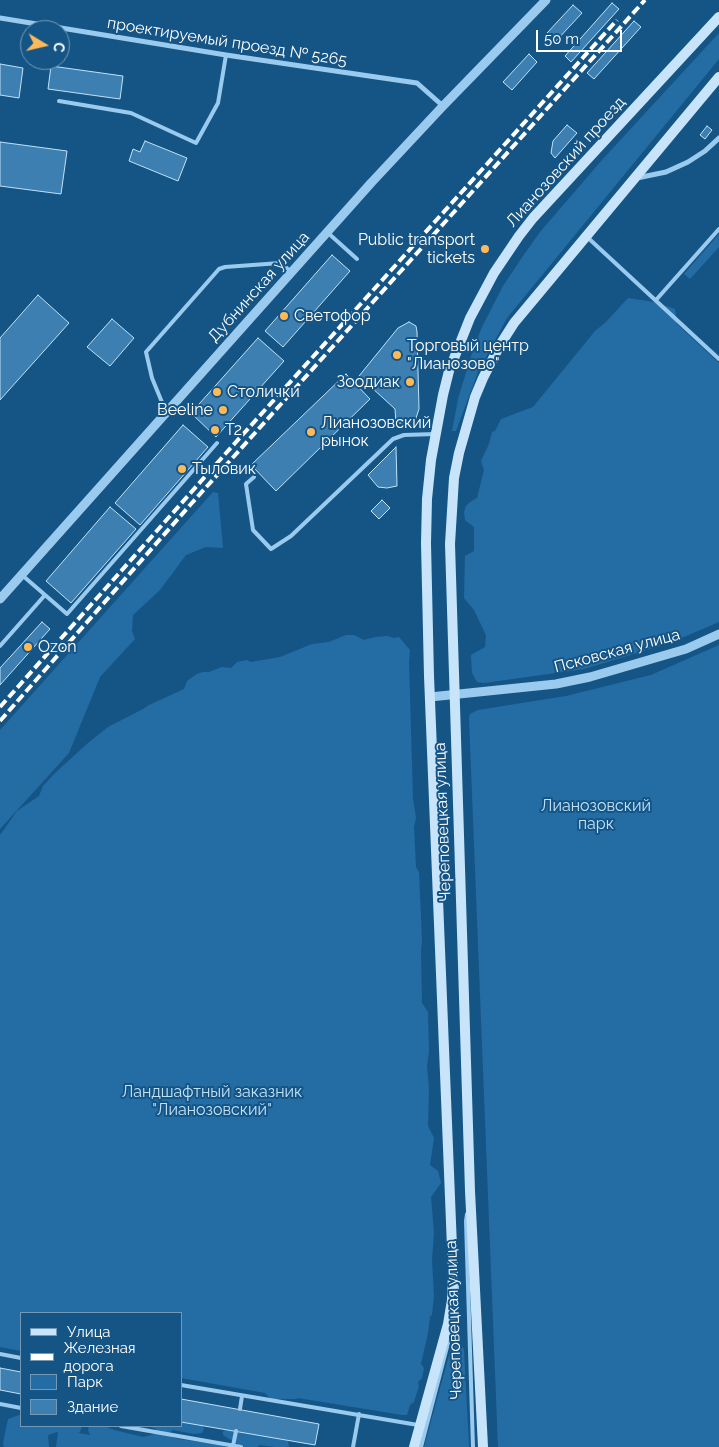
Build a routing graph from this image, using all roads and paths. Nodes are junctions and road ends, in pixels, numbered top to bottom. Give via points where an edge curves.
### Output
1 (546, 0) edge
2 (719, 17) edge
3 (0, 18) edge
4 (226, 55) junction
5 (719, 77) edge
6 (59, 101) dead end
7 (443, 106) junction
8 (719, 138) edge
9 (634, 179) junction
10 (719, 229) edge
11 (327, 232) junction
12 (586, 236) junction
13 (357, 259) dead end
14 (292, 272) junction
15 (656, 300) junction
16 (719, 360) edge
17 (166, 413) junction
18 (435, 434) junction
19 (217, 443) dead end
20 (431, 460) joint
21 (254, 477) dead end
22 (22, 575) junction
23 (45, 595) junction
24 (0, 599) edge
25 (719, 634) edge
26 (0, 646) edge
27 (454, 695) junction
28 (430, 697) junction
29 (470, 1192) junction
30 (450, 1194) junction
31 (0, 1354) edge
32 (20, 1358) edge
33 (182, 1385) edge
34 (242, 1396) junction
35 (0, 1404) edge
36 (20, 1408) edge
37 (240, 1409) dead end
38 (359, 1414) junction
39 (420, 1425) junction
40 (127, 1427) edge
41 (236, 1432) dead end
42 (233, 1446) junction
43 (240, 1447) edge
44 (353, 1447) edge
45 (414, 1447) edge
46 (421, 1447) edge
47 (473, 1447) edge
48 (483, 1447) edge

1 - 7 street, Дубнинская улица
2 - 18 main road, Лианозовский проезд via 519,236 494,273 466,327 449,371
3 - 4 street, проектируемый проезд № 5265
4 - 6 lane via 218,103 196,143 131,113
4 - 7 street, проектируемый проезд № 5265 via 417,83
5 - 9 main road
7 - 11 street, Дубнинская улица
8 - 9 street via 688,162 666,172
9 - 12 main road
10 - 15 lane
11 - 13 lane
11 - 14 street, Дубнинская улица
12 - 15 lane
12 - 27 main road, Череповецкая улица via 500,344 475,397 459,452 453,487 450,544
14 - 17 street, Дубнинская улица
14 - 17 lane via 280,263 219,269 146,352
15 - 16 lane
17 - 22 street, Дубнинская улица
18 - 20 main road, Лианозовский проезд
18 - 21 lane via 404,435 393,439 291,536 271,549 253,530 246,484
19 - 23 lane via 67,614
20 - 28 main road, Череповецкая улица via 426,543
22 - 23 lane
22 - 24 street, Дубнинская улица
23 - 26 lane
25 - 27 street, Псковская улица via 686,648 590,677
27 - 28 street, Псковская улица
27 - 29 main road, Череповецкая улица
28 - 30 main road, Череповецкая улица
29 - 47 lane, Череповецкая улица via 466,1221
29 - 48 main road, Череповецкая улица
30 - 39 main road, Череповецкая улица via 452,1300
30 - 46 lane, Череповецкая улица via 456,1222 458,1296
31 - 32 lane
33 - 34 lane
34 - 37 lane
34 - 38 lane
35 - 36 lane
38 - 39 lane
38 - 44 lane
39 - 45 main road, Череповецкая улица
40 - 42 lane
41 - 42 lane
42 - 43 lane

